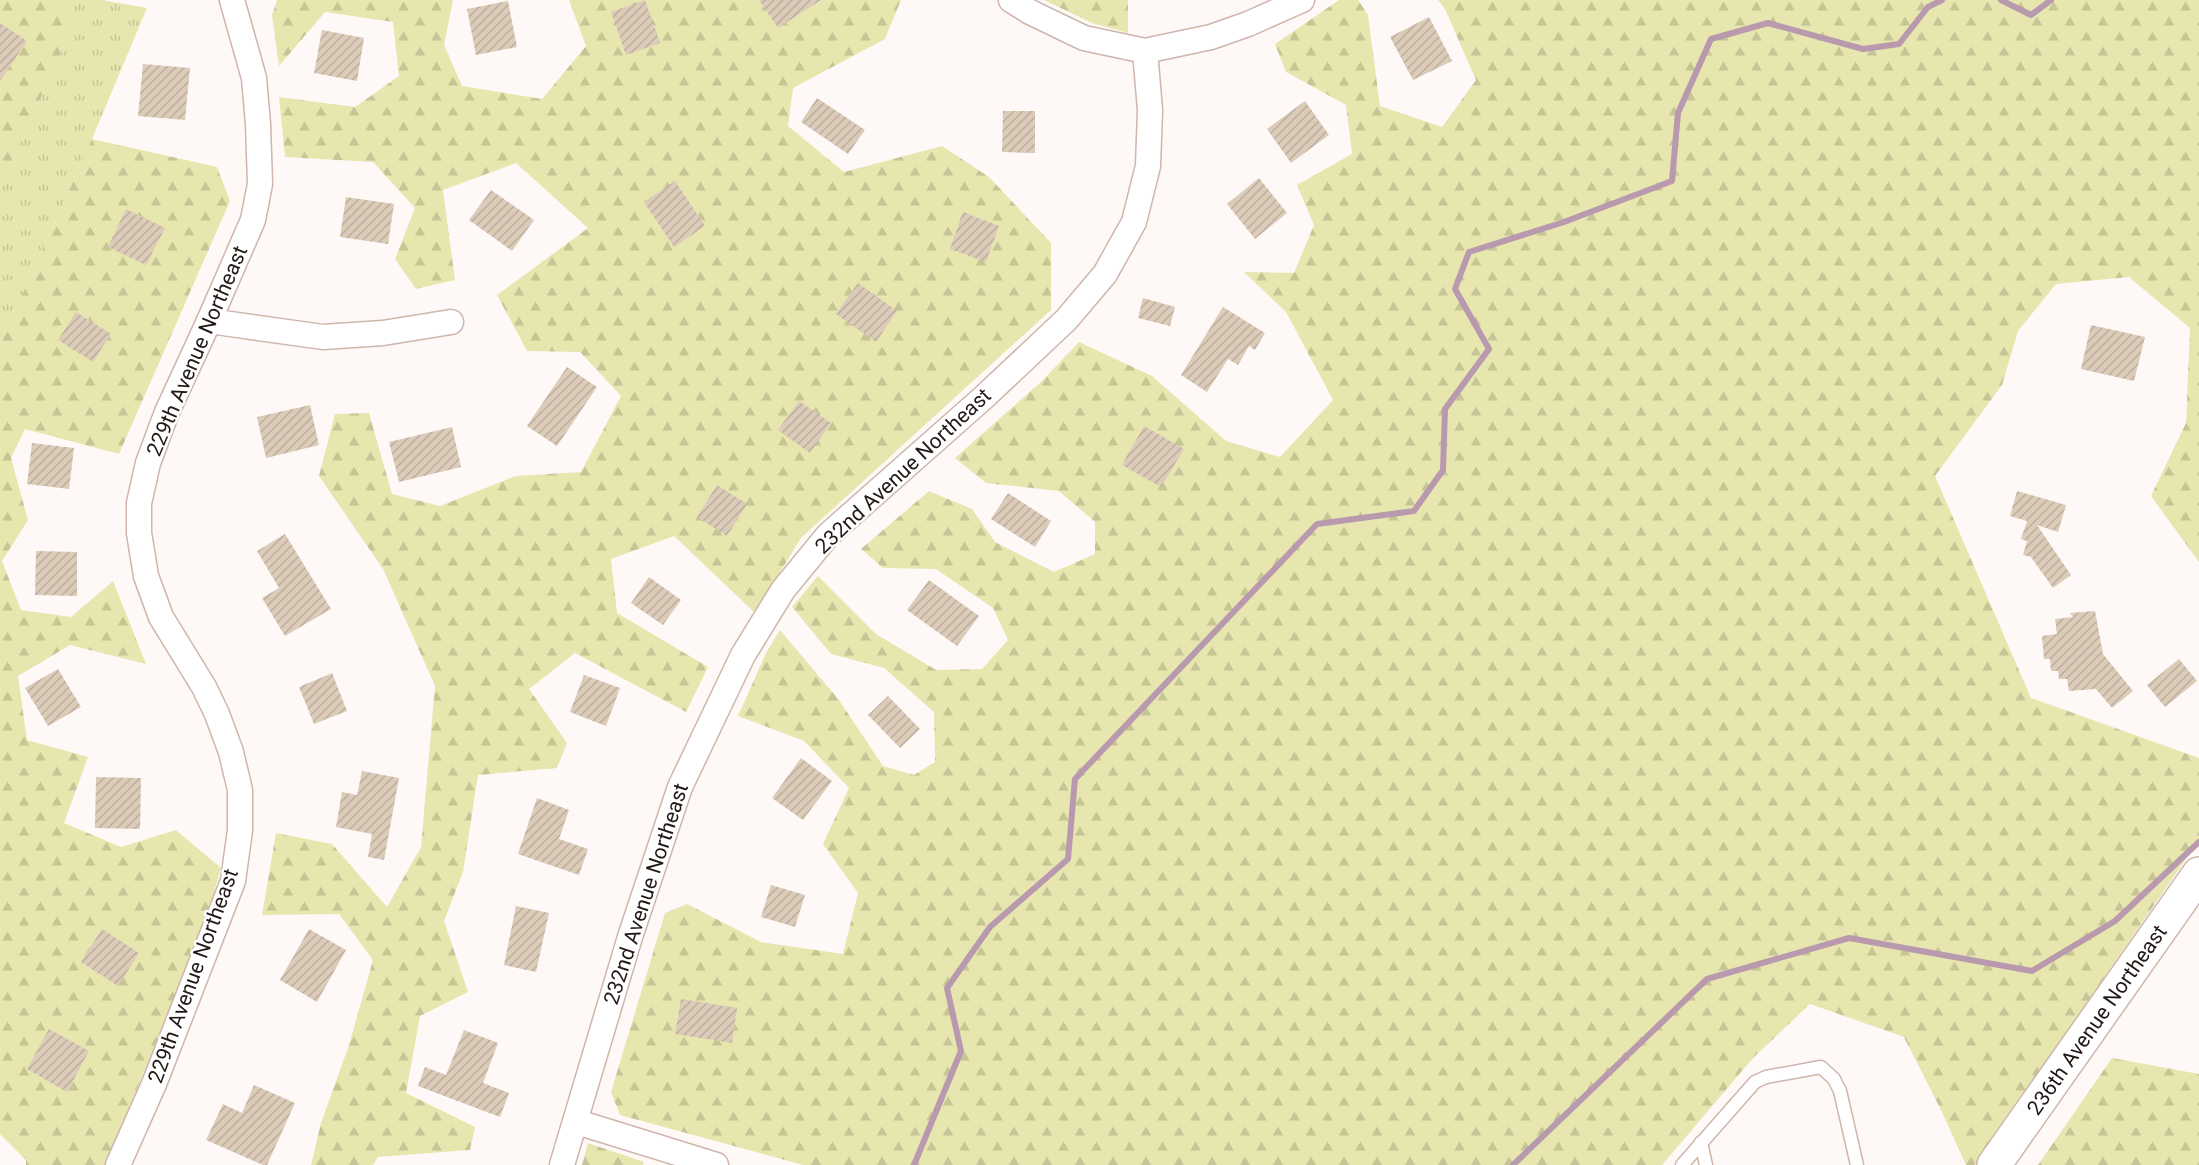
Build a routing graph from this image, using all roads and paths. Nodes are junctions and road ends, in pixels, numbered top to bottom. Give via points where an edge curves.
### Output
1 (232, 0) edge
2 (1011, 0) edge
3 (1302, 0) edge
4 (1145, 51) junction
5 (209, 321) junction
6 (451, 321) dead end
7 (2199, 874) edge
8 (577, 1122) junction
9 (1701, 1142) junction
10 (118, 1165) edge
11 (562, 1165) edge
12 (716, 1165) edge
13 (1682, 1165) edge
14 (1706, 1165) edge
15 (1857, 1165) edge
16 (1994, 1165) edge

1 - 5 street, 229th Avenue Northeast via 254,78 260,184 253,220
2 - 4 street via 1084,38
3 - 4 street via 1211,37
4 - 8 street, 232nd Avenue Northeast via 1150,110 1148,165 1134,222 1105,274 1066,320 828,535 783,590 743,655 680,787 602,1029
5 - 6 street via 323,337 383,333
5 - 10 street, 229th Avenue Northeast via 148,463 139,503 139,533 146,576 161,617 204,687 231,752 240,790 240,830 233,881
7 - 16 street, 236th Avenue Northeast
8 - 11 street, 232nd Avenue Northeast
8 - 12 street
9 - 13 lane
9 - 14 lane
9 - 15 lane via 1755,1082 1821,1067 1840,1091

